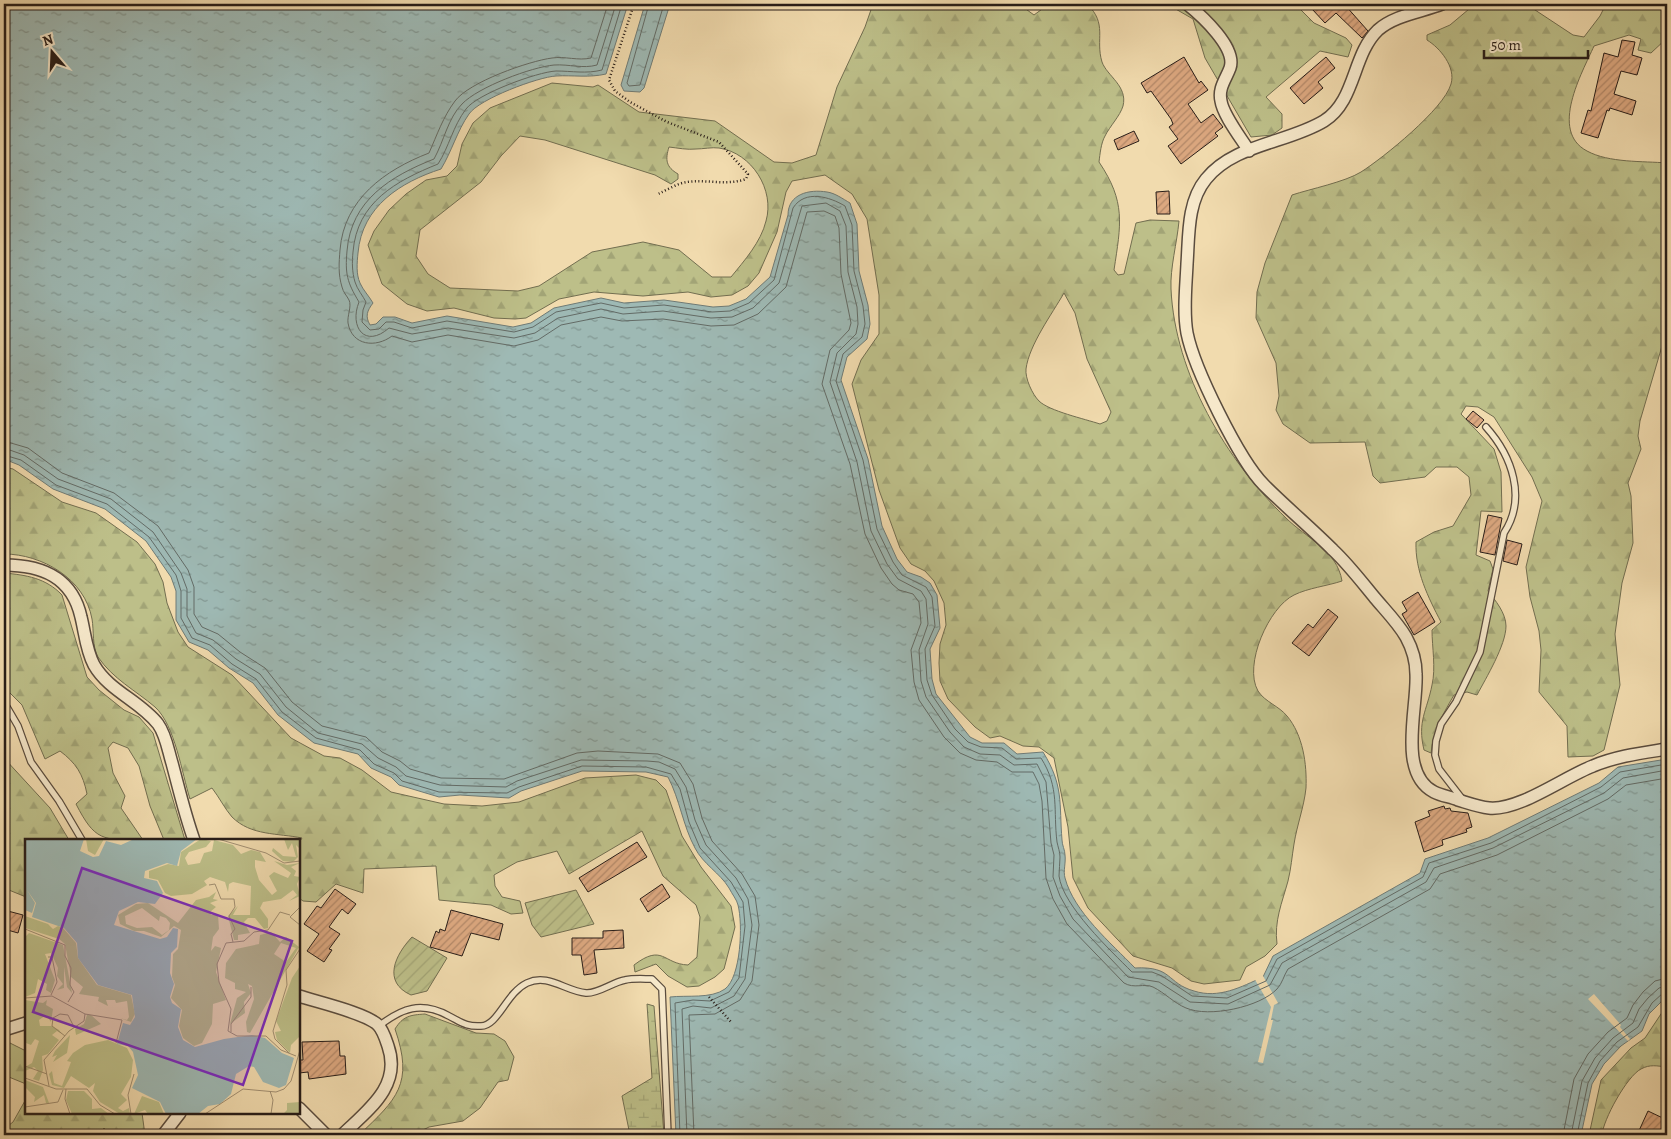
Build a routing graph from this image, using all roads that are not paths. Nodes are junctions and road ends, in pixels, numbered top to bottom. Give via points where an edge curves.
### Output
1 (1188, 4) edge
2 (1442, 4) edge
3 (1249, 151) junction
4 (1486, 427) dead end
5 (4, 565) edge
6 (4, 702) edge
7 (1667, 749) edge
8 (1464, 801) junction
9 (81, 839) edge
10 (194, 839) edge
11 (300, 996) edge
12 (25, 1023) edge
13 (379, 1026) junction
14 (4, 1030) edge
15 (300, 1109) edge
16 (179, 1114) edge
17 (163, 1135) edge
18 (326, 1135) edge
19 (342, 1135) edge
20 (668, 1135) edge

1 - 3 street via 1216,33 1231,55 1231,66 1221,87 1220,101
2 - 3 street via 1389,22 1379,29 1368,41 1339,107 1329,118
3 - 8 street via 1228,161 1206,179 1192,208 1185,307 1191,350 1250,470 1335,552 1405,635 1416,670 1414,765 1426,787
4 - 8 lane via 1507,457 1514,477 1515,497 1513,519 1504,533 1480,652 1436,741 1439,769
5 - 10 street via 34,568 54,575 74,596 87,648 98,670 121,694 149,714 163,733
6 - 9 lane via 18,726 31,762
7 - 8 street via 1592,766 1510,807 1488,808
11 - 13 street via 368,1019
12 - 14 street
13 - 19 street via 391,1054 391,1077 382,1096
13 - 20 lane via 409,1008 426,1008 449,1016 460,1024 484,1026 492,1022 516,990 536,980 588,993 626,980 652,979 662,989
15 - 18 street
16 - 17 street

